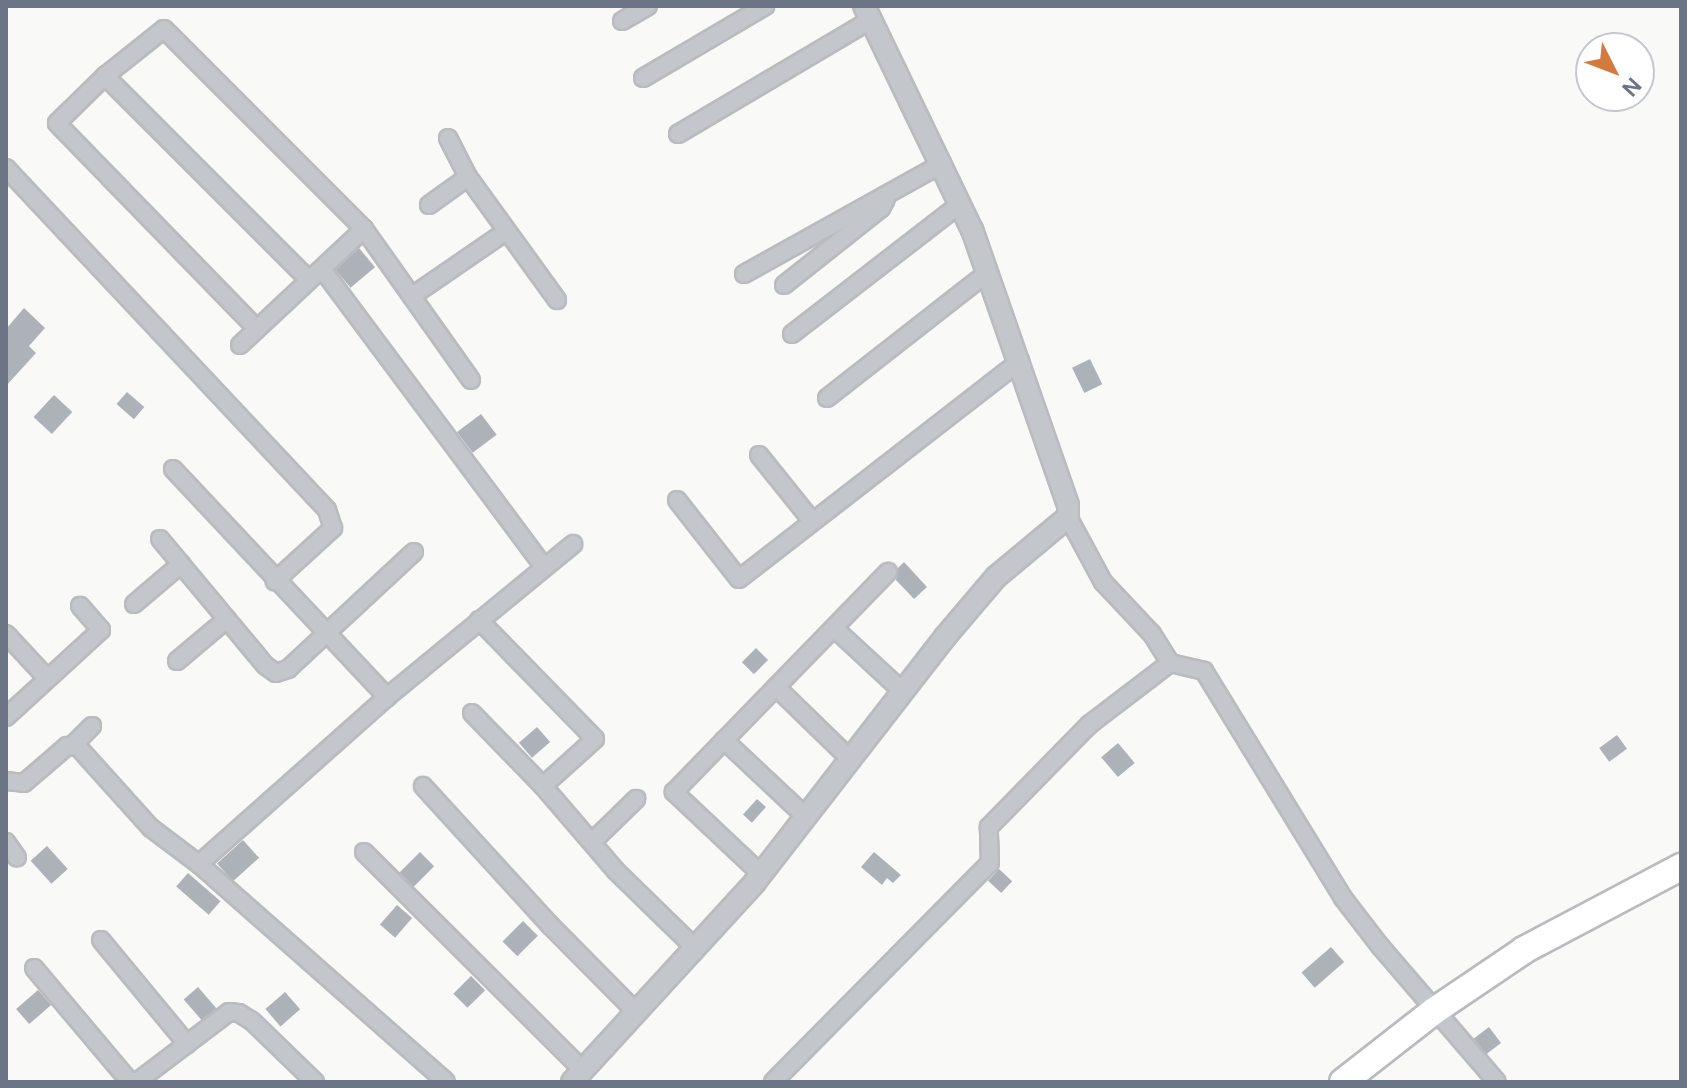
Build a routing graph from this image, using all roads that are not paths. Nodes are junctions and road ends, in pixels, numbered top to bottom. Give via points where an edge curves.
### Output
1 (648, 6) edge
2 (765, 6) edge
3 (868, 13) edge
4 (622, 21) dead end
5 (105, 76) junction
6 (643, 78) dead end
7 (678, 134) dead end
8 (448, 138) dead end
9 (942, 164) junction
10 (6, 168) edge
11 (468, 177) junction
12 (889, 193) junction
13 (960, 204) junction
14 (429, 205) dead end
15 (364, 229) junction
16 (505, 232) junction
17 (987, 273) junction
18 (316, 274) junction
19 (744, 274) dead end
20 (784, 285) dead end
21 (412, 296) junction
22 (557, 300) dead end
23 (257, 329) junction
24 (792, 334) dead end
25 (240, 345) dead end
26 (1020, 361) junction
27 (471, 380) dead end
28 (827, 398) dead end
29 (759, 455) dead end
30 (173, 469) dead end
31 (677, 500) dead end
32 (1068, 517) junction
33 (812, 521) junction
34 (160, 539) dead end
35 (573, 544) dead end
36 (414, 552) dead end
37 (181, 564) junction
38 (543, 566) junction
39 (888, 572) dead end
40 (275, 581) junction
41 (134, 604) dead end
42 (80, 606) dead end
43 (227, 619) junction
44 (479, 620) junction
45 (834, 628) junction
46 (6, 634) edge
47 (326, 634) junction
48 (177, 661) dead end
49 (1170, 663) junction
50 (46, 677) junction
51 (776, 687) junction
52 (902, 691) junction
53 (387, 697) junction
54 (472, 713) dead end
55 (6, 717) edge
56 (92, 726) dead end
57 (724, 740) junction
58 (73, 745) junction
59 (850, 759) junction
60 (6, 781) edge
61 (423, 786) dead end
62 (543, 786) junction
63 (636, 799) dead end
64 (806, 817) junction
65 (6, 842) edge
66 (592, 842) junction
67 (364, 852) dead end
68 (17, 858) dead end
69 (199, 864) junction
70 (1681, 867) edge
71 (761, 874) junction
72 (101, 940) dead end
73 (695, 948) junction
74 (34, 968) dead end
75 (1434, 1011) junction
76 (636, 1012) junction
77 (187, 1044) junction
78 (577, 1076) edge
79 (315, 1082) edge
80 (446, 1082) edge
81 (773, 1082) edge
82 (1343, 1082) edge
83 (1497, 1082) edge

1 - 4 street
2 - 6 street
3 - 7 street
3 - 9 street
5 - 15 street via 164,29
5 - 18 street
5 - 23 street via 57,123
8 - 11 street
9 - 12 street
9 - 13 street
10 - 40 street via 327,510 333,528
11 - 14 street
11 - 16 street via 491,204
12 - 19 street
12 - 20 street via 881,208
13 - 17 street
13 - 24 street
15 - 18 street
15 - 21 street
16 - 21 street
16 - 22 street
17 - 26 street
17 - 28 street
18 - 23 street
18 - 38 street
21 - 27 street
23 - 25 street
26 - 32 street
26 - 33 street
29 - 33 street
30 - 40 street
31 - 33 street via 739,579
32 - 49 street via 1103,582 1152,634
32 - 52 street via 996,577
34 - 37 street
35 - 38 street
36 - 47 street
37 - 41 street
37 - 43 street
38 - 44 street
39 - 45 street
40 - 47 street
42 - 50 street via 101,630
43 - 47 street via 276,673 288,669
43 - 48 street
44 - 53 street
44 - 62 street via 595,739
45 - 51 street
45 - 52 street
46 - 50 street
47 - 53 street
49 - 75 street via 1204,671 1343,898
49 - 81 street via 1090,724 989,827 990,863
50 - 55 street
51 - 57 street
51 - 59 street
52 - 59 street
53 - 69 street
54 - 62 street
56 - 58 street
57 - 64 street
57 - 71 street via 675,794
58 - 60 street via 24,783
58 - 69 street via 151,828
59 - 64 street
61 - 76 street
62 - 66 street
63 - 66 street
64 - 71 street
65 - 68 street
66 - 73 street
67 - 78 street
69 - 80 street
70 - 75 main road via 1524,950
71 - 73 street
72 - 77 street
73 - 76 street
74 - 77 street via 129,1081 138,1081
75 - 82 main road
75 - 83 street
76 - 78 street
77 - 79 street via 229,1012 239,1013

